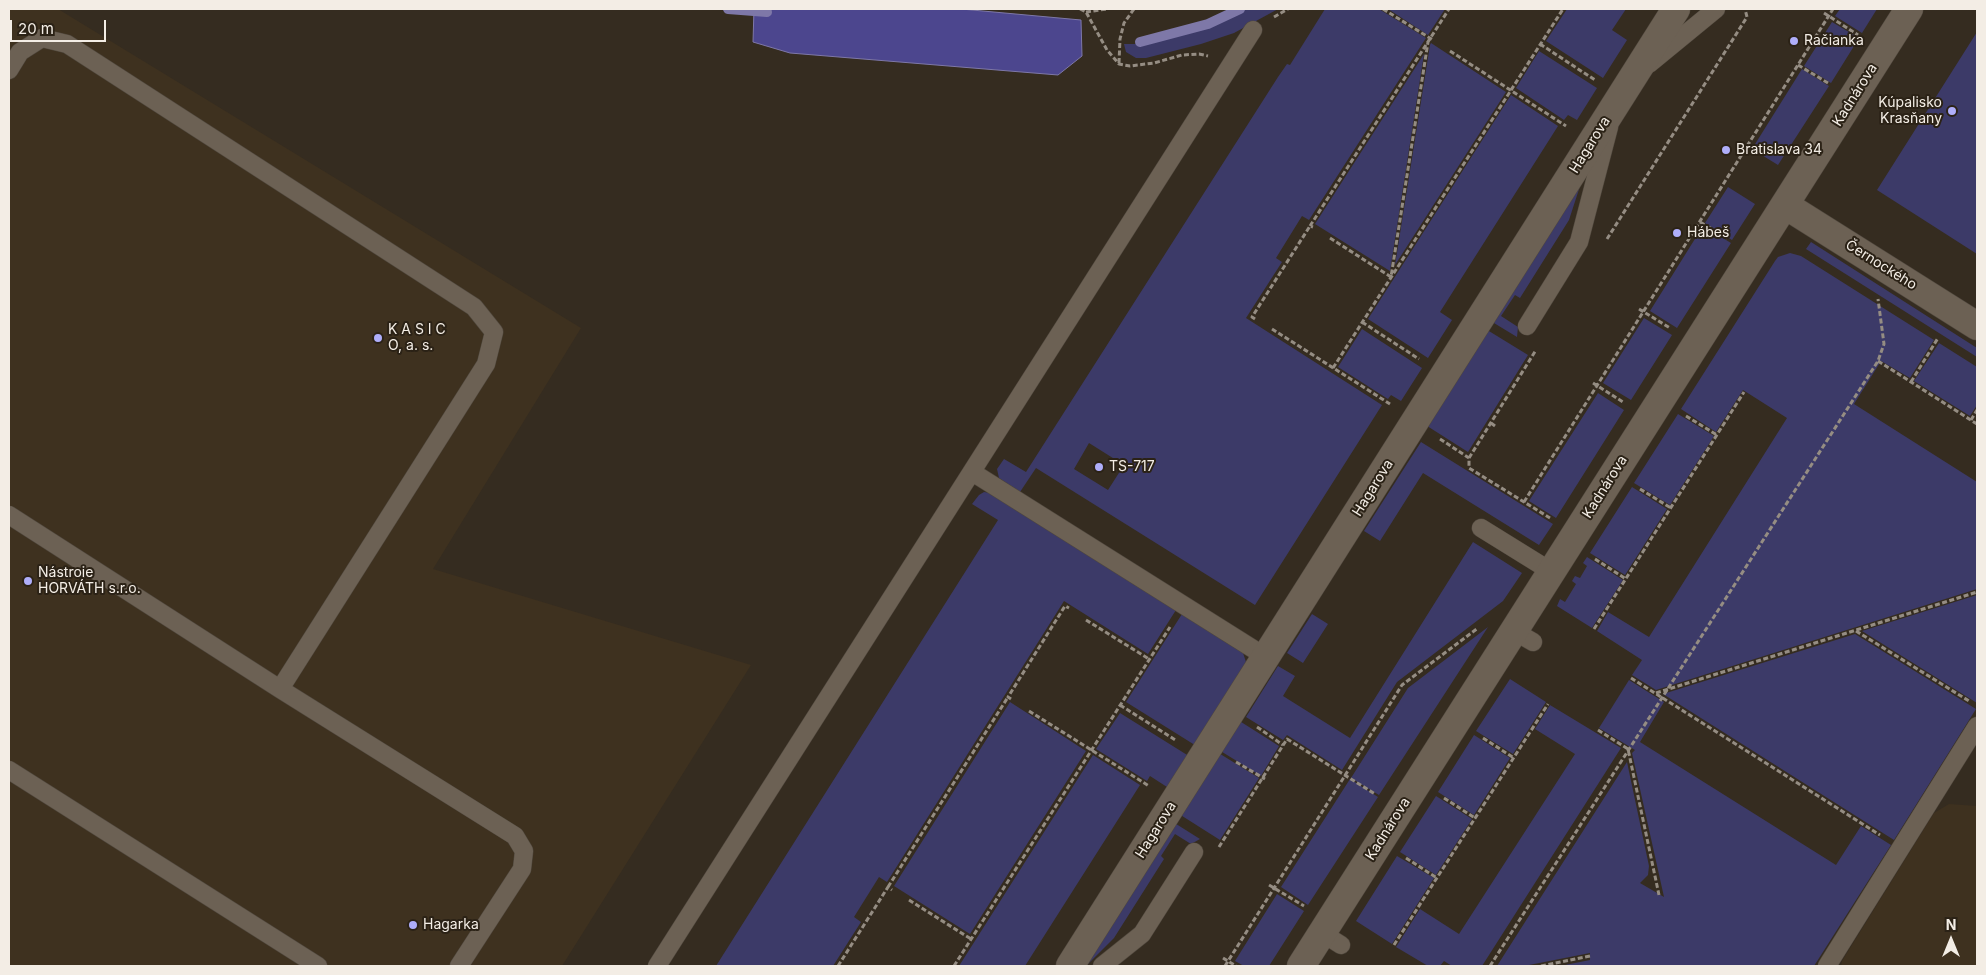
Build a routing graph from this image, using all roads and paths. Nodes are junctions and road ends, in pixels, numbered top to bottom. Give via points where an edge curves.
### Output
1 (1080, 9) edge
2 (1108, 9) edge
3 (1134, 9) edge
4 (1383, 9) edge
5 (1449, 9) edge
6 (1563, 9) edge
7 (1676, 9) edge
8 (1716, 9) edge
9 (1745, 9) edge
10 (1833, 9) edge
11 (1910, 9) edge
12 (1086, 12) junction
13 (1824, 13) dead end
14 (1828, 16) junction
15 (1253, 30) dead end
16 (1865, 39) dead end
17 (1430, 40) junction
18 (1540, 44) junction
19 (1450, 51) dead end
20 (1119, 64) junction
21 (1798, 65) junction
22 (1229, 68) junction
23 (9, 70) edge
24 (1835, 88) dead end
25 (1511, 90) junction
26 (1623, 94) junction
27 (1592, 142) junction
28 (1783, 208) junction
29 (1700, 222) junction
30 (1330, 238) dead end
31 (1608, 239) dead end
32 (1728, 239) dead end
33 (1391, 277) junction
34 (1878, 299) dead end
35 (1639, 309) dead end
36 (1643, 312) junction
37 (1254, 319) dead end
38 (1362, 322) junction
39 (1526, 326) dead end
40 (1977, 326) edge
41 (1272, 329) dead end
42 (1672, 329) dead end
43 (1938, 338) dead end
44 (1539, 346) dead end
45 (1878, 361) junction
46 (1333, 368) junction
47 (1445, 375) junction
48 (1911, 382) junction
49 (1593, 383) dead end
50 (1596, 386) junction
51 (1744, 392) dead end
52 (1625, 403) dead end
53 (1977, 410) edge
54 (1684, 415) dead end
55 (1971, 420) junction
56 (1491, 423) junction
57 (1977, 424) edge
58 (1495, 426) dead end
59 (1424, 428) junction
60 (1717, 435) junction
61 (1469, 458) junction
62 (972, 472) junction
63 (1638, 488) dead end
64 (1524, 502) junction
65 (1671, 508) junction
66 (9, 515) edge
67 (1552, 519) dead end
68 (1482, 528) dead end
69 (1593, 558) dead end
70 (1552, 572) junction
71 (1626, 579) junction
72 (1977, 592) edge
73 (1184, 605) junction
74 (1069, 608) dead end
75 (1086, 620) dead end
76 (1482, 625) dead end
77 (1594, 629) dead end
78 (1855, 630) junction
79 (1266, 657) junction
80 (1149, 659) junction
81 (1631, 678) dead end
82 (280, 689) junction
83 (1666, 690) junction
84 (1656, 693) junction
85 (1661, 697) junction
86 (1548, 704) dead end
87 (1120, 705) junction
88 (1977, 706) edge
89 (1029, 710) dead end
90 (1250, 723) dead end
91 (1977, 726) edge
92 (1598, 730) dead end
93 (1480, 736) dead end
94 (1284, 745) junction
95 (1628, 749) junction
96 (1092, 750) junction
97 (1202, 758) junction
98 (1514, 758) junction
99 (9, 770) edge
100 (1345, 775) junction
101 (1376, 794) dead end
102 (1442, 797) dead end
103 (1174, 802) junction
104 (1475, 818) junction
105 (1901, 848) junction
106 (1194, 852) dead end
107 (1215, 854) dead end
108 (1404, 857) dead end
109 (1437, 878) junction
110 (1269, 885) dead end
111 (1274, 888) junction
112 (1659, 895) dead end
113 (909, 900) dead end
114 (1305, 907) dead end
115 (971, 939) junction
116 (1394, 945) dead end
117 (1590, 956) dead end
118 (1223, 958) dead end
119 (1228, 961) junction
120 (318, 966) edge
121 (459, 966) edge
122 (658, 966) edge
123 (838, 966) edge
124 (954, 966) edge
125 (1070, 966) edge
126 (1102, 966) edge
127 (1225, 966) edge
128 (1236, 966) edge
129 (1301, 966) edge
130 (1490, 966) edge
131 (1541, 966) edge
132 (1827, 966) edge

1 - 12 path
2 - 12 path
3 - 20 path via 1124,23
4 - 17 path
5 - 17 path
6 - 18 path
7 - 26 street, Hagarova
8 - 26 lane
9 - 31 path via 1747,17 1725,55
10 - 14 path
11 - 28 street, Kadnárova
12 - 20 path via 1107,50
13 - 14 path
14 - 16 path
14 - 21 path
15 - 22 lane
17 - 33 path
17 - 37 path via 1252,317
18 - 25 path
18 - 26 path
19 - 25 path
20 - 22 path via 1130,66 1200,54
21 - 24 path
21 - 29 path
22 - 62 lane
23 - 82 lane via 20,52 42,38 67,44 474,307 494,332 486,364
25 - 27 path
25 - 33 path
26 - 27 street, Hagarova
26 - 39 lane via 1579,242
27 - 47 street, Hagarova
28 - 40 street, Černockého
28 - 70 street, Kadnárova
29 - 32 path
29 - 36 path
30 - 33 path
33 - 38 path
34 - 45 path via 1884,344
35 - 36 path
36 - 42 path
36 - 50 path
38 - 46 path
38 - 47 path
41 - 46 path
43 - 48 path
44 - 56 path
45 - 48 path
45 - 83 path
46 - 59 path
47 - 59 street, Hagarova
48 - 55 path
49 - 50 path
50 - 52 path
50 - 64 path
51 - 60 path
53 - 55 path
54 - 60 path
55 - 57 path
56 - 58 path
56 - 61 path
59 - 61 path
59 - 79 street, Hagarova
60 - 65 path
61 - 64 path via 1469,468
62 - 73 lane
62 - 122 lane
63 - 65 path
64 - 67 path
65 - 71 path
66 - 82 lane
68 - 70 lane
69 - 71 path
70 - 129 street, Kadnárova via 1524,636 1331,939
71 - 77 path
72 - 78 path
73 - 79 lane
73 - 80 path
74 - 123 path via 1065,606 890,889
75 - 80 path
76 - 100 path via 1402,685
78 - 83 path
78 - 88 path
79 - 97 street, Hagarova
80 - 87 path
81 - 84 path
82 - 121 lane via 515,836 524,851 522,869
83 - 84 path
83 - 85 path
84 - 85 path
85 - 95 path
85 - 105 path
86 - 98 path
87 - 96 path
87 - 97 path
89 - 96 path
90 - 94 path
91 - 105 lane
92 - 95 path
93 - 98 path
94 - 100 path via 1287,739
94 - 107 path
95 - 112 path
95 - 130 path
96 - 103 path
96 - 115 path
97 - 103 street, Hagarova
98 - 104 path
99 - 120 lane
100 - 101 path
100 - 111 path
102 - 104 path
103 - 125 street, Hagarova
104 - 109 path
105 - 132 lane
106 - 126 lane via 1142,934
108 - 109 path
109 - 116 path
110 - 111 path
111 - 114 path
111 - 119 path
113 - 115 path
115 - 124 path
117 - 131 path
118 - 119 path
119 - 127 path
119 - 128 path

